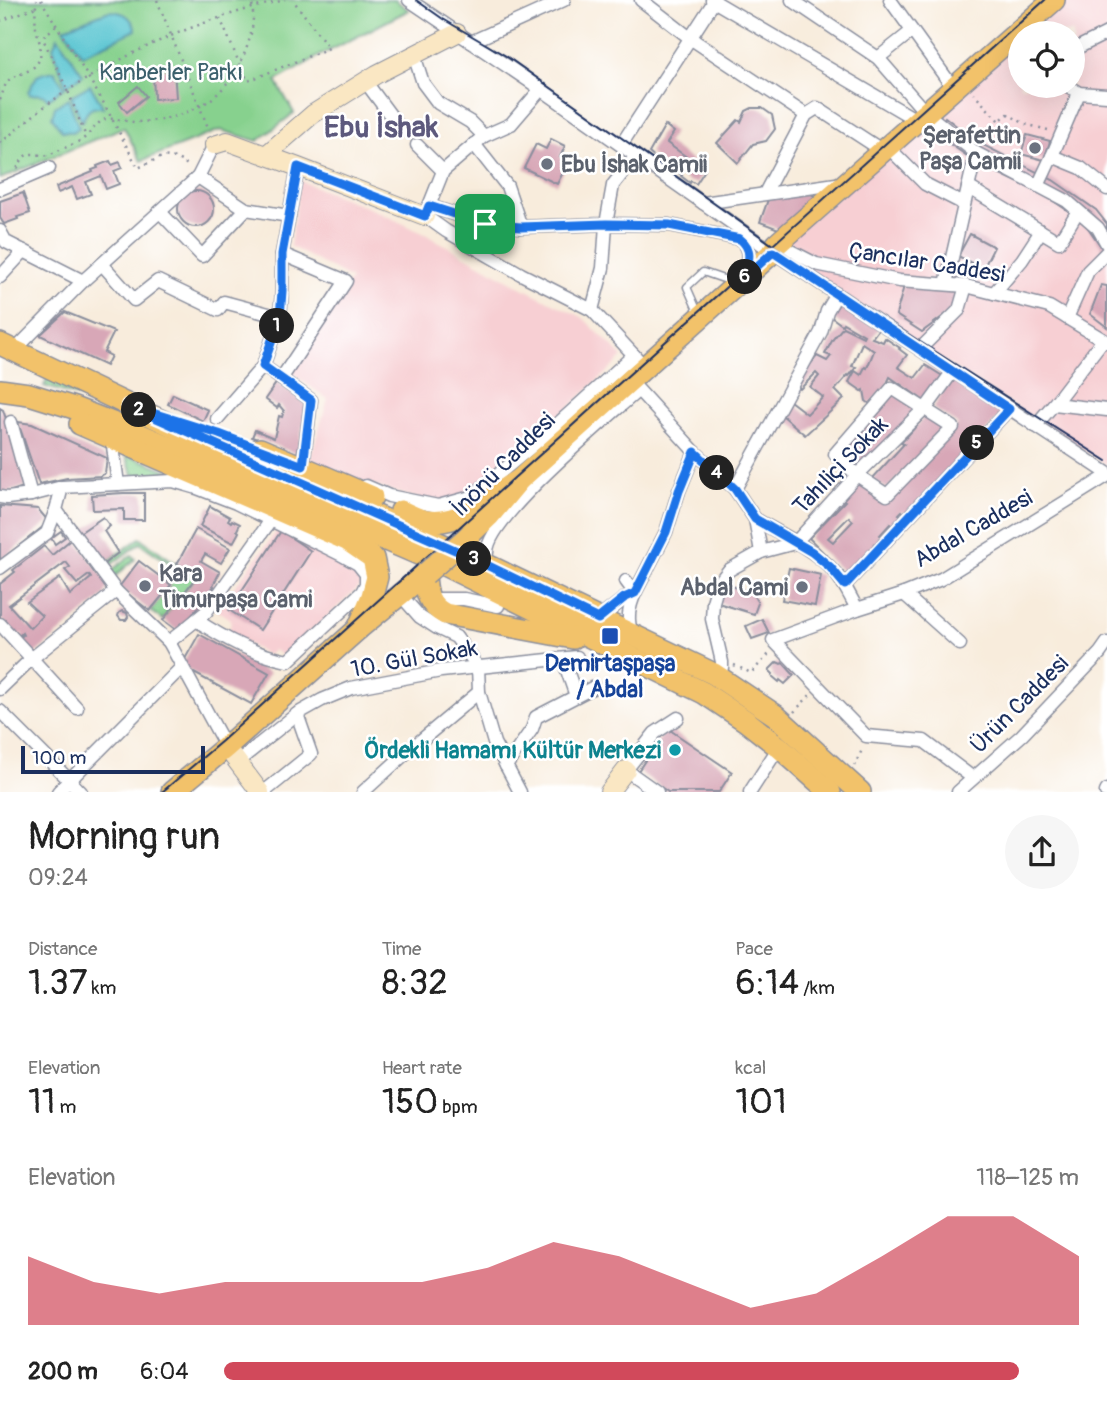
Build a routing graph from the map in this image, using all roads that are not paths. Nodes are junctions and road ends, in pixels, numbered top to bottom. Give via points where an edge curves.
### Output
1 (409, 0) edge
2 (564, 0) edge
3 (714, 0) edge
4 (792, 0) edge
5 (890, 0) edge
6 (1054, 0) edge
7 (645, 1) edge
8 (1036, 21) edge
9 (912, 31) junction
10 (1107, 33) edge
11 (464, 37) junction
12 (690, 38) junction
13 (1085, 44) edge
14 (1008, 51) edge
15 (414, 55) junction
16 (878, 58) junction
17 (365, 81) junction
18 (541, 89) junction
19 (963, 91) junction
20 (1085, 91) edge
21 (1107, 95) edge
22 (1072, 98) edge
23 (806, 115) junction
24 (922, 117) junction
25 (399, 127) dead end
26 (479, 140) junction
27 (214, 145) joint
28 (417, 145) dead end
29 (621, 145) junction
30 (886, 149) junction
31 (976, 153) junction
32 (266, 155) junction
33 (636, 156) junction
34 (1052, 156) junction
35 (298, 167) junction
36 (50, 168) dead end
37 (443, 171) junction
38 (198, 177) junction
39 (847, 183) junction
40 (1038, 186) junction
41 (968, 187) junction
42 (0, 189) edge
43 (1107, 189) edge
44 (765, 193) junction
45 (703, 203) junction
46 (964, 204) junction
47 (246, 209) junction
48 (427, 211) junction
49 (1078, 211) junction
50 (160, 212) junction
51 (289, 216) junction
52 (606, 224) junction
53 (521, 227) junction
54 (0, 231) edge
55 (1041, 231) junction
56 (1107, 244) edge
57 (775, 248) junction
58 (24, 251) junction
59 (1107, 252) edge
60 (282, 254) junction
61 (102, 264) junction
62 (0, 277) edge
63 (83, 281) junction
64 (737, 284) junction
65 (946, 284) junction
66 (966, 286) junction
67 (994, 293) junction
68 (837, 294) junction
69 (592, 310) junction
70 (280, 317) junction
71 (700, 317) junction
72 (1066, 317) junction
73 (1105, 341) edge
74 (7, 347) edge
75 (920, 349) junction
76 (34, 359) junction
77 (263, 366) junction
78 (953, 371) junction
79 (637, 373) junction
80 (281, 379) junction
81 (14, 392) edge
82 (1054, 404) junction
83 (127, 405) junction
84 (924, 408) junction
85 (1009, 409) junction
86 (1107, 410) edge
87 (217, 419) dead end
88 (11, 422) dead end
89 (1035, 426) junction
90 (112, 439) junction
91 (695, 452) junction
92 (304, 463) junction
93 (1107, 474) edge
94 (858, 475) junction
95 (519, 480) junction
96 (118, 484) junction
97 (62, 487) junction
98 (735, 489) junction
99 (31, 495) junction
100 (0, 497) edge
101 (56, 510) junction
102 (755, 519) junction
103 (271, 520) junction
104 (795, 543) junction
105 (464, 547) junction
106 (761, 552) junction
107 (486, 553) dead end
108 (0, 568) edge
109 (425, 574) junction
110 (626, 581) dead end
111 (845, 585) junction
112 (116, 591) junction
113 (635, 593) junction
114 (904, 594) junction
115 (438, 599) dead end
116 (405, 600) dead end
117 (498, 606) dead end
118 (857, 609) junction
119 (598, 619) junction
120 (195, 620) junction
121 (0, 624) edge
122 (358, 629) junction
123 (169, 642) junction
124 (630, 645) junction
125 (960, 645) dead end
126 (1105, 652) edge
127 (577, 657) dead end
128 (31, 659) junction
129 (563, 659) junction
130 (182, 667) junction
131 (478, 667) junction
132 (714, 674) junction
133 (594, 687) dead end
134 (0, 689) edge
135 (479, 692) junction
136 (576, 696) junction
137 (77, 708) dead end
138 (0, 710) edge
139 (297, 714) junction
140 (678, 718) dead end
141 (779, 747) junction
142 (232, 754) junction
143 (506, 766) junction
144 (626, 770) junction
145 (973, 778) junction
146 (69, 781) junction
147 (755, 790) edge
148 (58, 792) edge
149 (81, 792) edge
150 (172, 792) edge
151 (262, 792) edge
152 (363, 792) edge
153 (520, 792) edge
154 (609, 792) edge
155 (657, 792) edge
156 (830, 792) edge
157 (860, 792) edge
158 (958, 792) edge

1 - 11 street
2 - 11 street
3 - 12 street
3 - 24 street
4 - 16 street
5 - 9 street
6 - 8 main road, İnönü Caddesi
7 - 12 street
9 - 16 street
9 - 19 street
10 - 13 street
11 - 15 main road
11 - 18 street
12 - 23 street
12 - 29 street
14 - 19 main road, İnönü Caddesi
15 - 17 main road
15 - 26 street via 423,83 438,103 470,122
16 - 24 street
17 - 25 street
17 - 32 main road via 313,114
18 - 26 street via 510,124
18 - 29 street
19 - 24 main road, İnönü Caddesi
20 - 21 street
22 - 34 street
23 - 30 street via 817,108
23 - 44 street
24 - 30 main road, İnönü Caddesi
24 - 31 street
26 - 37 street
26 - 53 street via 507,187
27 - 32 main road via 227,141
27 - 38 street
28 - 37 street
29 - 33 street
30 - 39 main road, İnönü Caddesi
30 - 46 street via 925,184
31 - 40 street
31 - 41 street
32 - 35 main road
33 - 45 street
33 - 52 street via 613,185
34 - 40 street
34 - 43 street via 1081,168
35 - 48 main road
35 - 51 street
36 - 42 street
37 - 48 street
38 - 47 street
38 - 50 street
39 - 44 street
39 - 57 main road, İnönü Caddesi
40 - 49 street
41 - 46 street
41 - 55 street
44 - 45 street
45 - 57 street
46 - 65 street
47 - 50 street via 202,256
47 - 51 street
48 - 53 street
48 - 69 street via 446,231
49 - 55 street via 1059,242
49 - 56 street
50 - 61 street
51 - 60 street
52 - 53 street
52 - 64 street via 669,225 740,239 750,254
52 - 69 street via 603,268
54 - 58 street via 6,242
55 - 67 street
57 - 64 main road, İnönü Caddesi
57 - 65 street, Çancılar Caddesi via 816,264 899,281
57 - 68 street
58 - 62 street
58 - 63 street
59 - 72 street via 1088,271
60 - 70 street
60 - 80 street via 346,281
61 - 63 street
61 - 70 street via 134,300 158,281 218,310 223,302
63 - 74 street
64 - 71 main road, İnönü Caddesi
64 - 71 lane via 703,272 687,287
65 - 66 street, Çancılar Caddesi
66 - 67 street, Çancılar Caddesi
66 - 75 street via 959,310
67 - 72 street, Çancılar Caddesi via 1049,307
68 - 75 street
68 - 98 street
69 - 79 street
70 - 77 street
71 - 79 main road, İnönü Caddesi
72 - 73 street, Çancılar Caddesi
73 - 82 street
74 - 76 main road
75 - 78 street
76 - 81 main road via 43,367 45,379 40,389
76 - 83 main road
77 - 80 street
77 - 87 street
78 - 84 street, Tahıliçi Sokak
78 - 85 street
79 - 91 street
79 - 92 street via 533,446 472,499 438,506 408,501
79 - 95 main road, İnönü Caddesi
79 - 107 street via 500,520
80 - 92 street via 311,400
81 - 90 main road
81 - 124 main road via 120,426
82 - 86 street
82 - 89 street
83 - 92 main road
83 - 105 main road
84 - 94 street, Tahıliçi Sokak
84 - 94 street via 892,388 835,454
84 - 94 street via 953,427 887,495
85 - 89 street
85 - 111 street
88 - 99 street
89 - 93 street
90 - 96 street
90 - 122 main road via 346,540 373,558 377,577
91 - 98 street
91 - 113 street via 666,532
92 - 95 main road via 426,521 461,516
93 - 114 street, Abdal Caddesi via 941,579
94 - 104 street, Tahıliçi Sokak
95 - 105 main road, İnönü Caddesi
96 - 97 street
96 - 103 street via 173,481
97 - 99 street
97 - 101 street
98 - 102 street
99 - 100 street
101 - 108 street via 47,533
101 - 112 street
102 - 104 street
102 - 106 street
103 - 120 street via 206,612
103 - 120 street via 358,564 368,575 362,592 288,661 250,650
104 - 106 street, Tahıliçi Sokak
104 - 111 street via 830,567
105 - 109 main road, İnönü Caddesi, bridge
105 - 119 main road
106 - 132 street, Tahıliçi Sokak via 729,570 718,584 712,619 722,668
109 - 122 main road, İnönü Caddesi
109 - 124 main road via 426,594 445,614 589,642
110 - 113 street
111 - 118 street
112 - 123 street
112 - 128 street
113 - 119 street
113 - 124 street via 629,608
114 - 118 street, Abdal Caddesi
114 - 125 street
115 - 117 street
116 - 131 street via 437,628 457,636
118 - 145 street, Abdal Caddesi via 773,640 866,736 925,741
119 - 124 main road
120 - 123 street
121 - 128 street
122 - 142 main road, İnönü Caddesi
123 - 130 street
124 - 132 main road
124 - 141 main road
126 - 145 street, Ürün Caddesi
127 - 129 street, 10. Gül Sokak
128 - 134 street
128 - 137 street
129 - 131 street, 10. Gül Sokak
129 - 136 street
130 - 142 street
130 - 146 street
131 - 135 street
131 - 139 street, 10. Gül Sokak via 351,688
132 - 157 main road via 775,715
133 - 136 street
135 - 143 street
135 - 152 street
136 - 143 street via 536,717
138 - 146 street
139 - 142 street, 10. Gül Sokak
139 - 151 street via 312,754
140 - 144 street via 655,733
141 - 147 street
141 - 156 main road
142 - 150 main road, İnönü Caddesi
142 - 151 main road
143 - 153 street
144 - 154 main road
144 - 155 street
145 - 158 street, Ürün Caddesi
146 - 148 street
146 - 149 street

